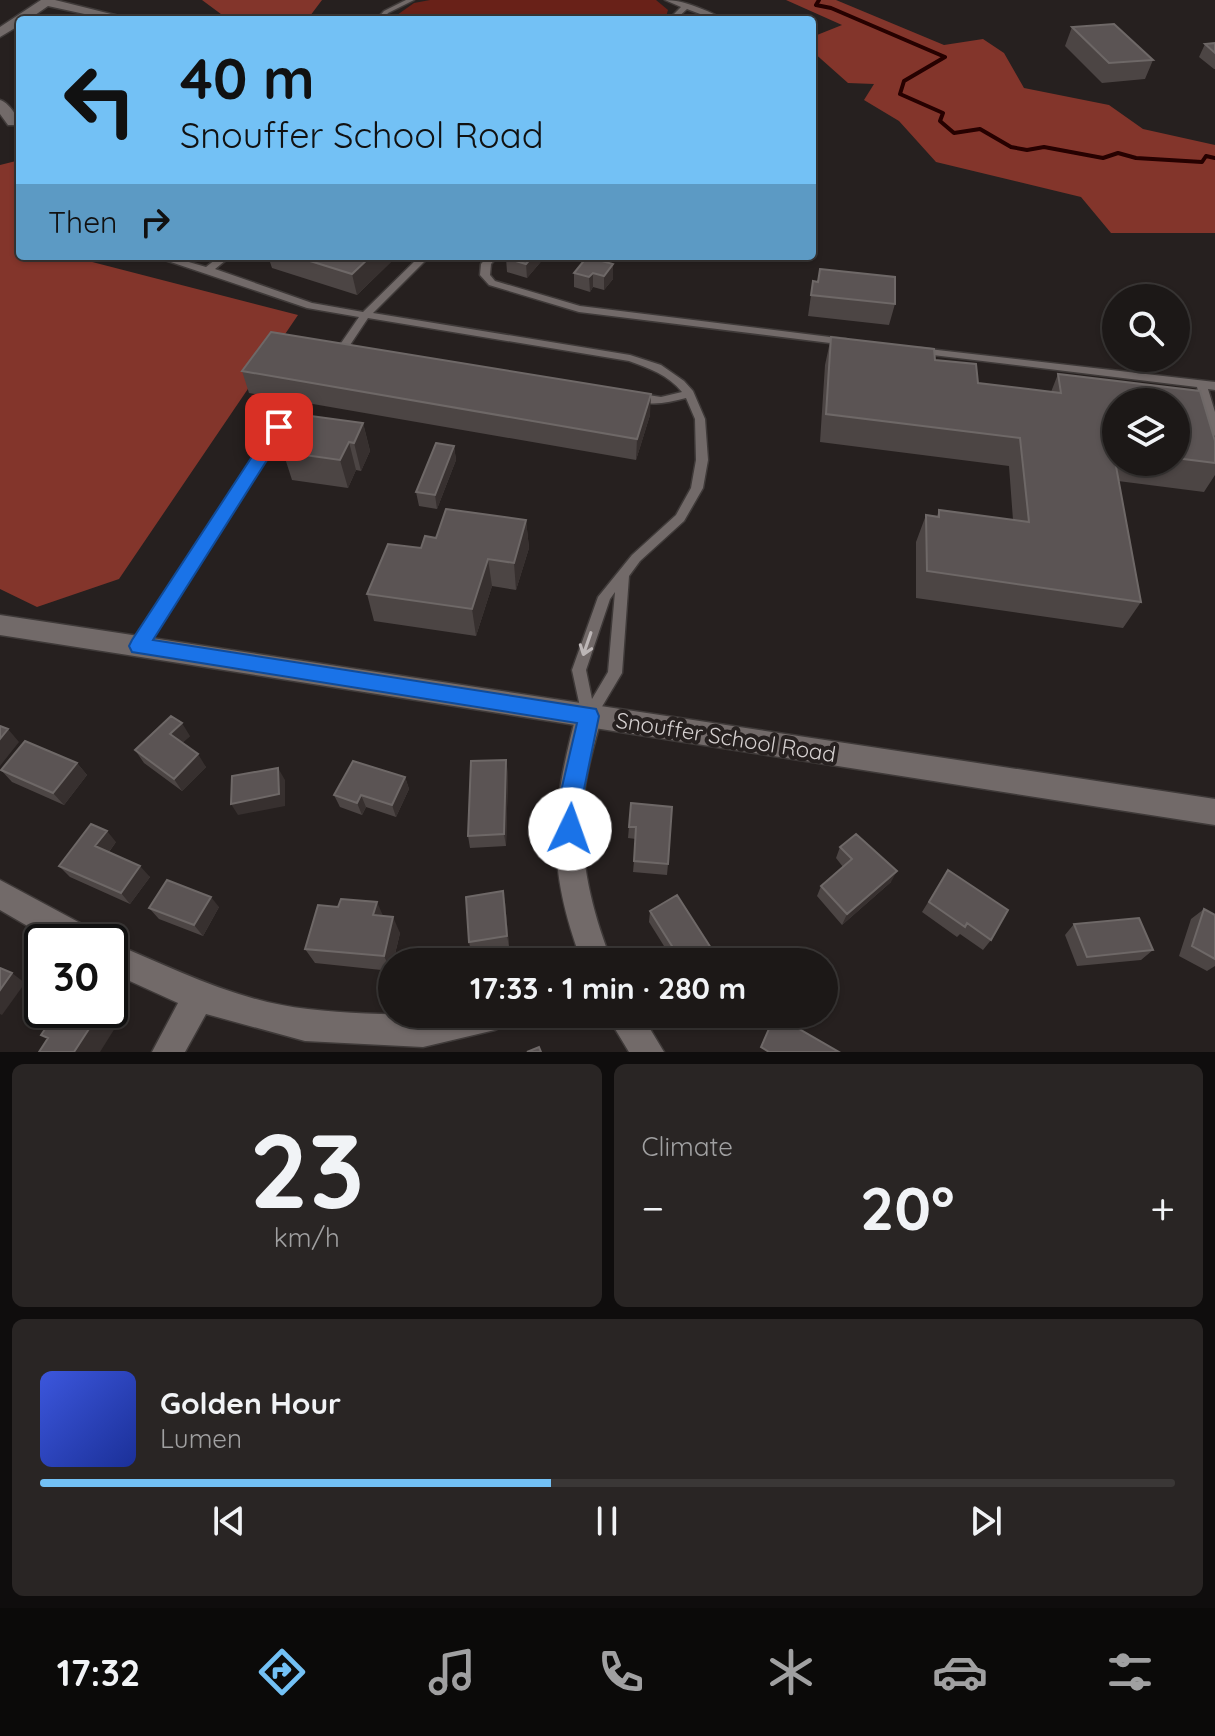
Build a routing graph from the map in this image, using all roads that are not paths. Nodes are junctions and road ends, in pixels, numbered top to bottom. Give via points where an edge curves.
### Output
1 (411, 0) edge
2 (668, 0) edge
3 (47, 1) edge
4 (686, 6) junction
5 (25, 16) edge
6 (112, 16) edge
7 (382, 16) edge
8 (675, 16) edge
9 (710, 16) edge
10 (0, 104) edge
11 (13, 122) dead end
12 (172, 260) edge
13 (221, 260) edge
14 (421, 260) edge
15 (490, 260) edge
16 (208, 270) junction
17 (365, 315) junction
18 (855, 343) edge
19 (912, 350) edge
20 (357, 352) edge
21 (1202, 385) junction
22 (1215, 386) edge
23 (615, 393) edge
24 (689, 394) junction
25 (279, 427) dead end
26 (1215, 432) edge
27 (623, 577) junction
28 (0, 625) edge
29 (139, 646) junction
30 (589, 716) junction
31 (1215, 812) edge
32 (0, 894) edge
33 (52, 924) edge
34 (591, 948) edge
35 (128, 965) edge
36 (199, 997) junction
37 (436, 1028) edge
38 (632, 1028) edge
39 (168, 1052) edge
40 (648, 1052) edge

1 - 7 lane
2 - 4 lane
3 - 5 main road
3 - 6 main road
4 - 8 lane
4 - 9 lane
10 - 11 main road
12 - 16 lane
13 - 16 lane
14 - 17 lane
15 - 18 lane via 485,275 492,283 579,309
16 - 17 lane via 310,306
17 - 20 lane via 336,348
17 - 24 lane via 630,358 657,367
19 - 21 lane
21 - 22 lane
21 - 26 lane
23 - 24 lane via 661,401
24 - 27 lane via 700,419 697,488 680,518
25 - 29 lane
27 - 30 lane via 615,673
27 -> 30 lane via 604,597 579,670
28 - 29 main road, Snouffer School Road
29 - 30 main road, Snouffer School Road
30 - 31 main road, Snouffer School Road
30 - 34 main road via 570,817 571,855
32 - 33 main road
35 - 36 main road
36 - 37 main road via 305,1025
36 - 39 main road
38 - 40 main road

